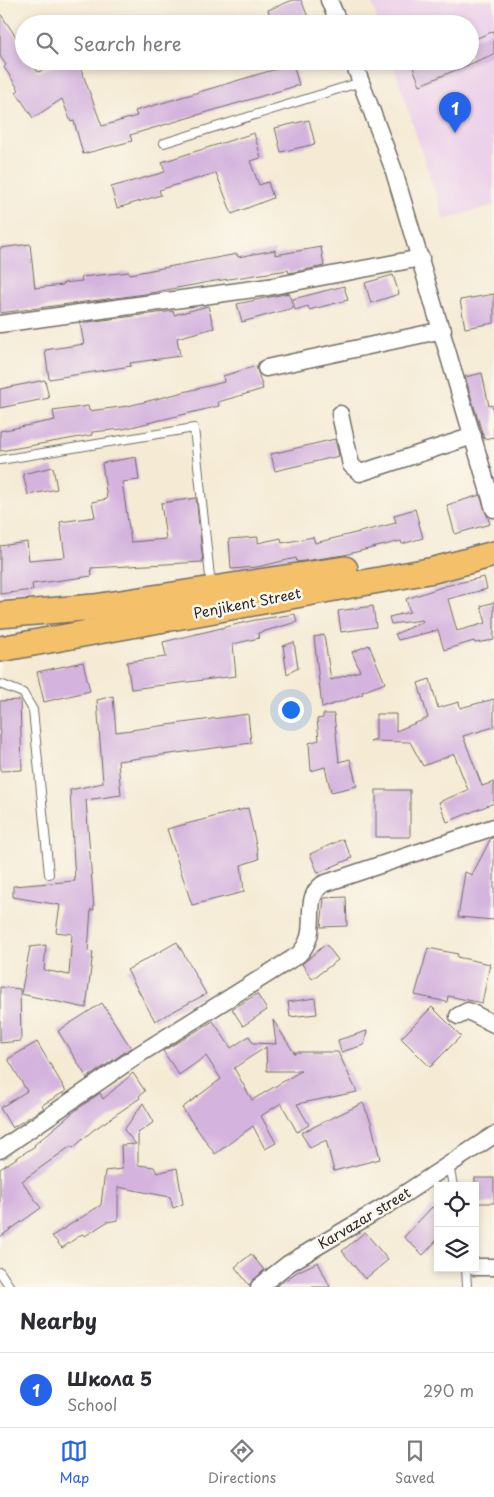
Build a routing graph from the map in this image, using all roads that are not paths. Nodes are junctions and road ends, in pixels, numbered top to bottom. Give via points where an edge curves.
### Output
1 (329, 0) edge
2 (335, 15) edge
3 (356, 70) edge
4 (361, 82) junction
5 (164, 144) dead end
6 (421, 258) junction
7 (0, 324) edge
8 (443, 330) junction
9 (266, 368) dead end
10 (340, 414) dead end
11 (473, 436) junction
12 (0, 460) edge
13 (494, 509) edge
14 (494, 538) edge
15 (494, 554) edge
16 (212, 588) junction
17 (0, 615) edge
18 (0, 649) edge
19 (0, 684) edge
20 (494, 827) edge
21 (49, 874) dead end
22 (458, 1016) dead end
23 (494, 1024) edge
24 (494, 1135) edge
25 (0, 1150) edge
26 (449, 1165) junction
27 (451, 1182) edge
28 (479, 1267) edge
29 (494, 1267) edge
30 (0, 1272) edge
31 (466, 1272) edge
32 (10, 1287) edge
33 (259, 1287) edge
34 (467, 1287) edge

1 - 2 street
3 - 4 street
4 - 5 lane
4 - 6 street via 393,168
6 - 7 street via 268,287
6 - 8 street
8 - 9 street
8 - 11 street
10 - 11 street via 350,465 360,473
11 - 13 street
12 - 16 lane via 194,428
14 - 16 main road, Penjikent Street via 374,565
15 - 18 main road, Penjikent Street via 434,570
16 - 17 main road, Penjikent Street via 94,606
19 - 21 lane via 23,693 33,710
20 - 25 street via 324,884 312,898 310,936 307,947 298,955 138,1055
22 - 23 street via 468,1011
24 - 26 street, Karvazar street
26 - 27 lane
26 - 33 street, Karvazar street via 288,1264
28 - 29 street
30 - 32 lane
31 - 34 lane

